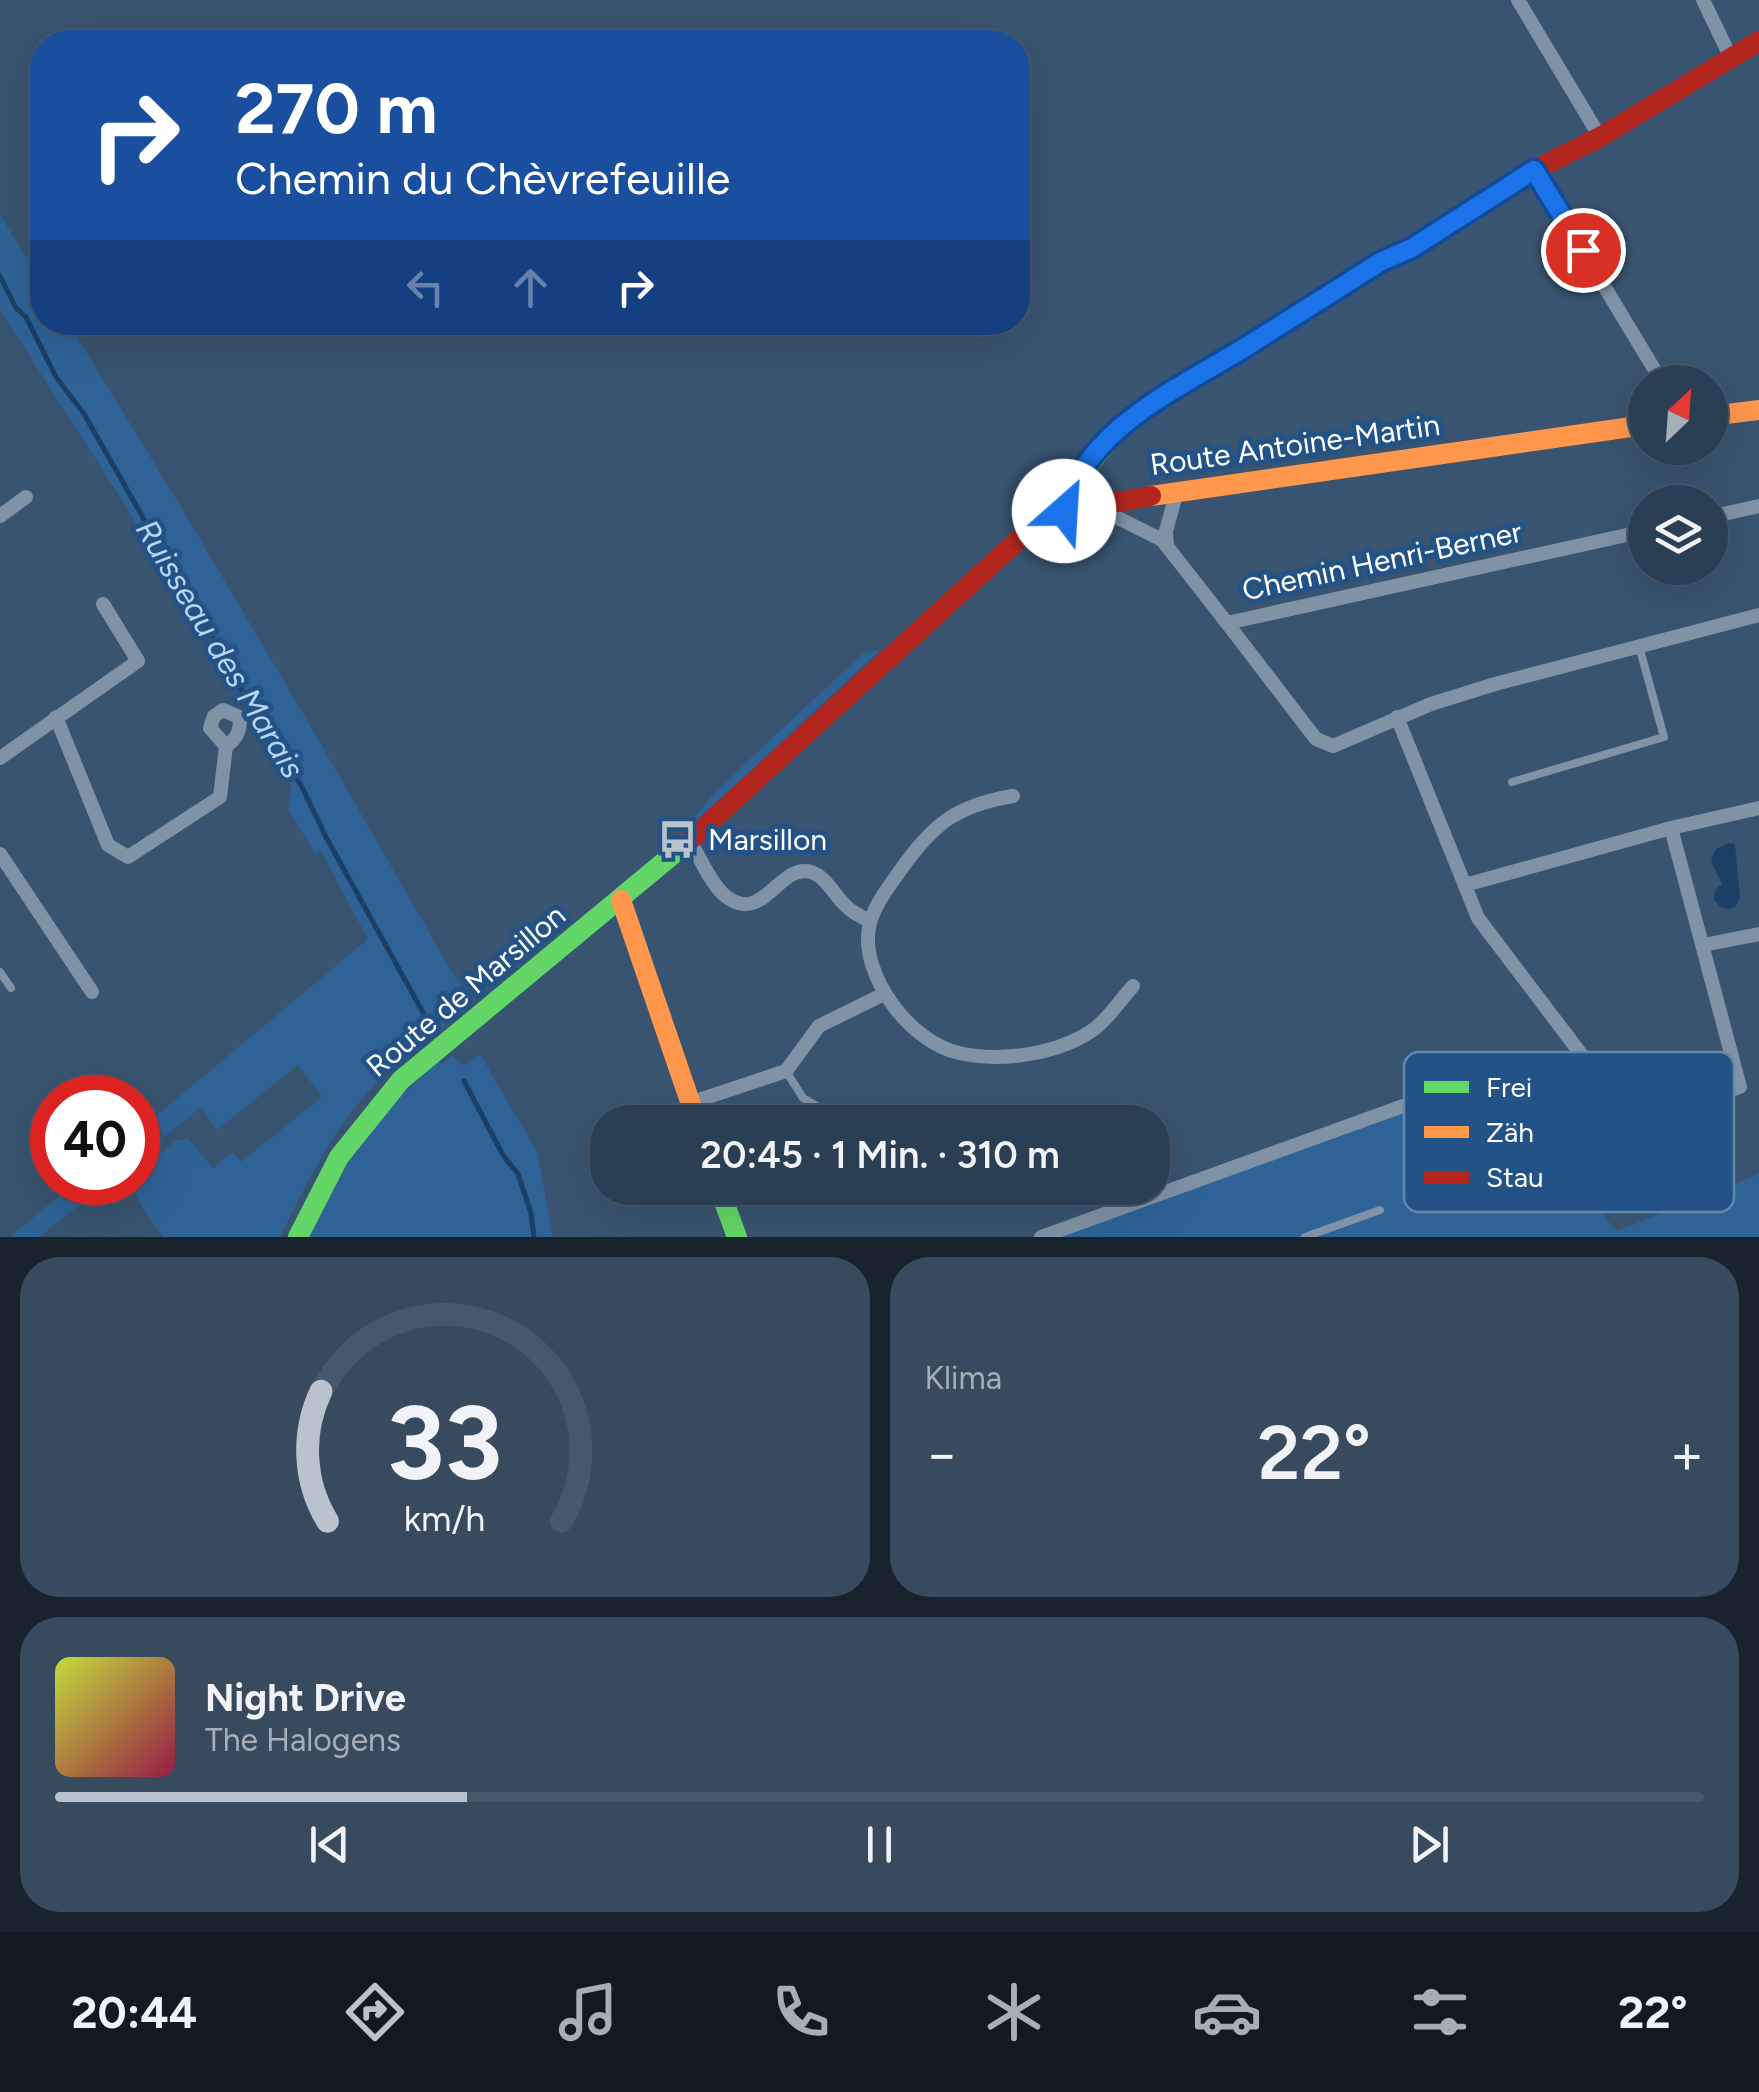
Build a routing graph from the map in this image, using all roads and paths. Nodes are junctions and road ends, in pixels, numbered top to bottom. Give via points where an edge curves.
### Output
1 (1518, 0) edge
2 (1703, 0) edge
3 (1757, 46) edge
4 (1731, 58) junction
5 (1600, 137) junction
6 (1534, 170) junction
7 (1652, 365) edge
8 (1759, 410) edge
9 (1728, 414) edge
10 (1628, 427) edge
11 (1177, 492) junction
12 (26, 497) dead end
13 (1093, 506) junction
14 (1759, 506) edge
15 (1064, 511) junction
16 (1728, 513) edge
17 (0, 516) edge
18 (1628, 535) edge
19 (1167, 544) junction
20 (104, 604) dead end
21 (1759, 615) edge
22 (1228, 623) junction
23 (1640, 646) junction
24 (56, 716) junction
25 (1397, 718) junction
26 (226, 746) dead end
27 (0, 758) edge
28 (1512, 782) dead end
29 (1012, 796) dead end
30 (1759, 808) edge
31 (1670, 828) junction
32 (690, 841) junction
33 (0, 854) edge
34 (1465, 884) junction
35 (621, 900) junction
36 (870, 920) junction
37 (1759, 934) edge
38 (1703, 946) junction
39 (0, 972) edge
40 (1133, 986) dead end
41 (11, 988) dead end
42 (92, 992) dead end
43 (884, 994) junction
44 (1579, 1052) edge
45 (1731, 1052) edge
46 (1734, 1064) edge
47 (786, 1072) junction
48 (1734, 1089) edge
49 (690, 1105) edge
50 (711, 1105) edge
51 (815, 1105) edge
52 (1404, 1106) edge
53 (725, 1205) edge
54 (1380, 1210) dead end
55 (298, 1237) edge
56 (737, 1237) edge
57 (1041, 1237) edge
58 (1305, 1237) edge

1 - 5 street
2 - 4 street
3 - 4 street
4 - 5 street
5 - 6 street
6 - 7 street
6 - 15 street via 1151,403 1090,460
8 - 9 street
10 - 11 street, Route Antoine-Martin
11 - 13 street, Route Antoine-Martin
11 - 19 street
12 - 17 street
13 - 15 street, Route Antoine-Martin
13 - 19 street, Chemin Henri-Berner
14 - 16 street
15 - 32 street, Route Antoine-Martin via 1024,532
18 - 22 street, Chemin Henri-Berner
19 - 22 street, Chemin Henri-Berner
20 - 24 street via 138,661
21 - 23 street
22 - 25 street via 1323,744 1341,744
23 - 25 street
23 - 28 lane via 1664,737
24 - 26 street via 108,844 128,857 220,797
24 - 27 street
25 - 34 street
29 - 36 street via 966,807 940,824 919,844
30 - 31 street
31 - 34 street
31 - 38 street
32 - 35 street, Route Antoine-Martin
32 - 36 street via 733,900 757,901 805,870
33 - 42 street
34 - 44 street via 1485,930
35 - 49 street
35 - 55 street, Route de Marsillon via 402,1080 339,1157
36 - 43 street via 871,965
37 - 38 street
38 - 45 street
39 - 41 lane
40 - 43 street via 1081,1038 1005,1056 945,1048
43 - 47 street via 819,1026
46 - 48 street via 1740,1087
47 - 50 street
47 - 51 lane
52 - 57 street
53 - 56 street
54 - 58 lane

